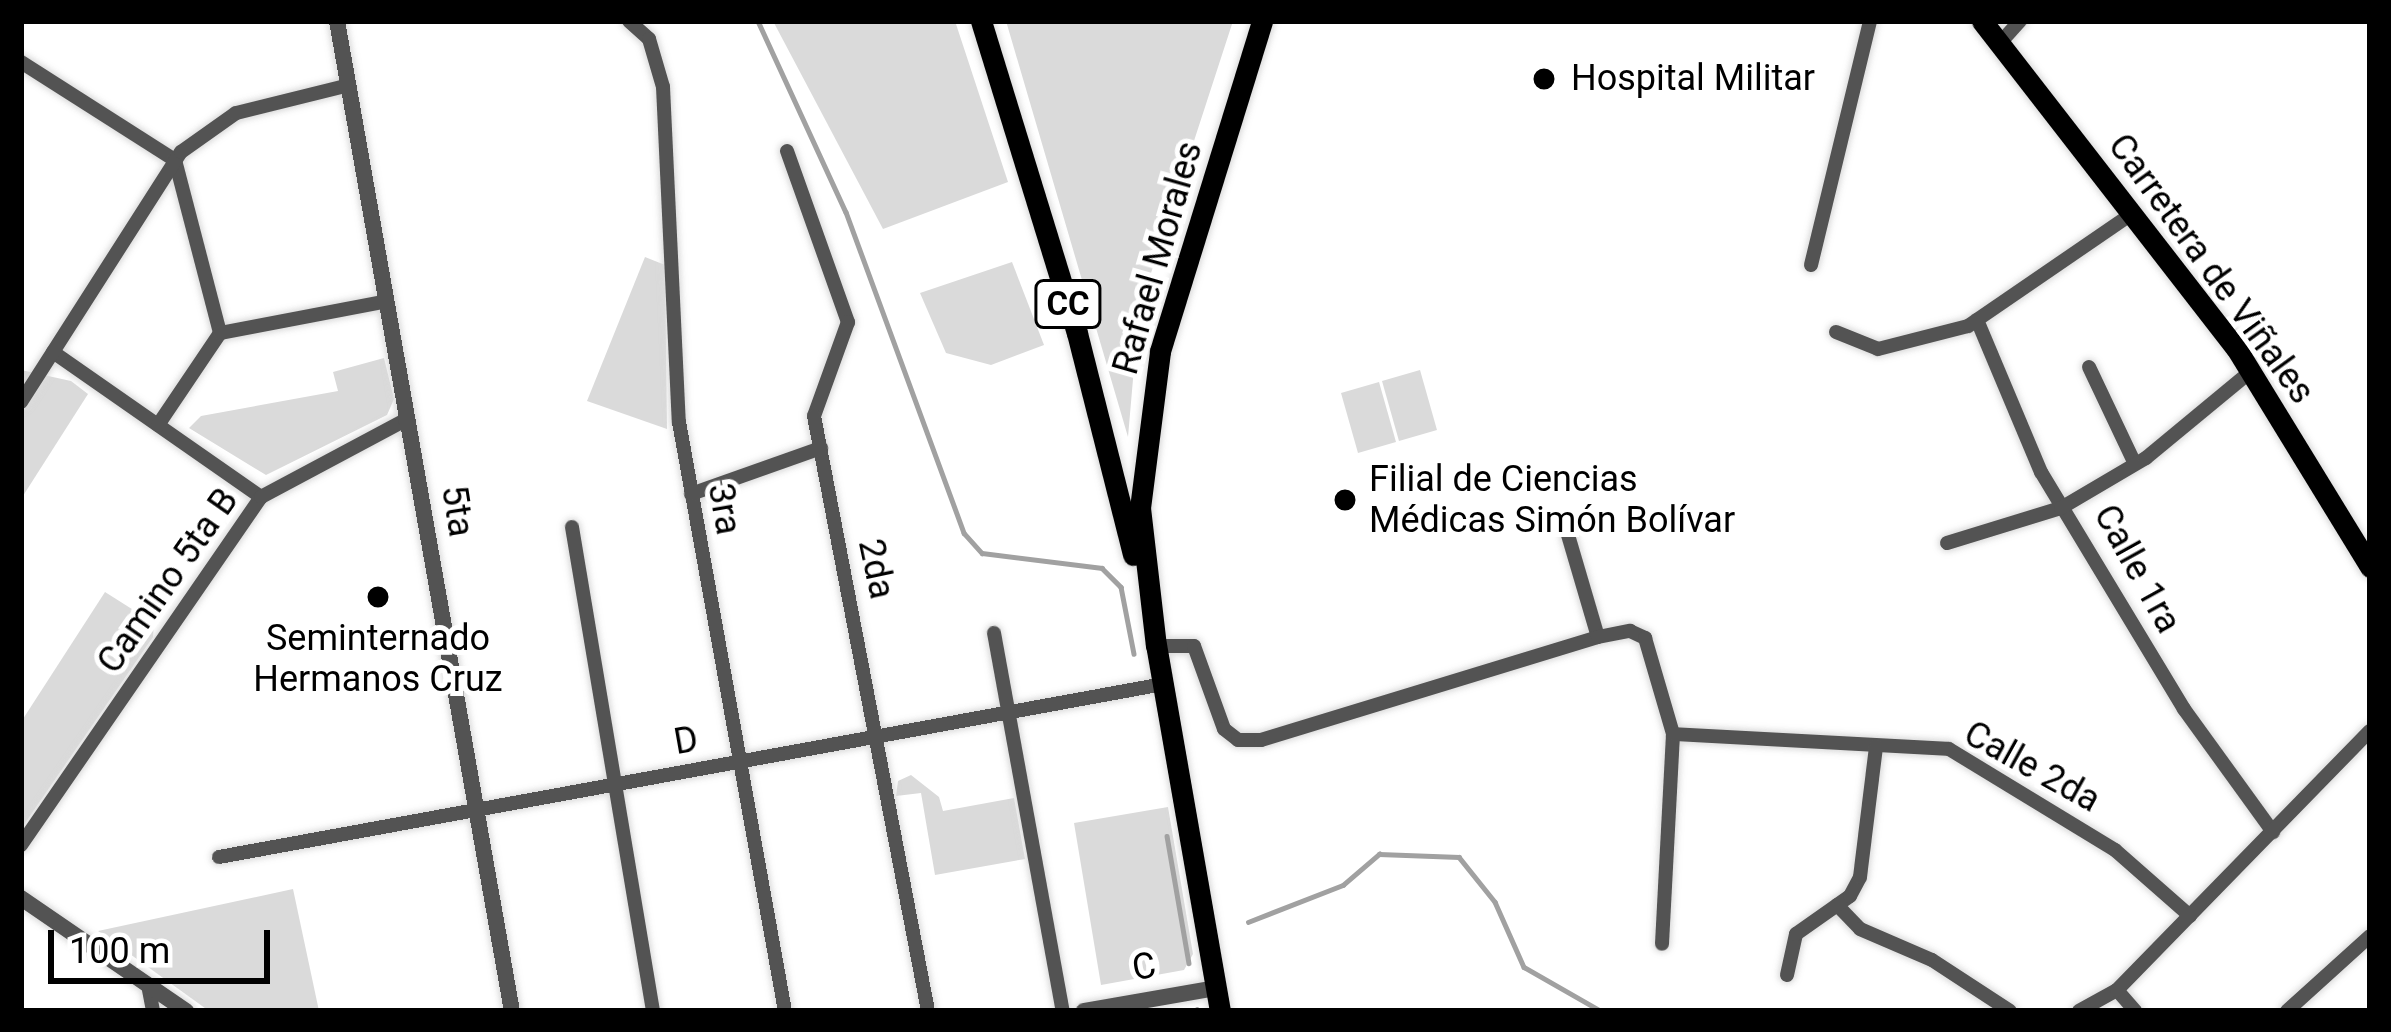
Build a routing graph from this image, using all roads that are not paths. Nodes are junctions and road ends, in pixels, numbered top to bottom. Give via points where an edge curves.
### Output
1 (337, 21) edge
2 (629, 21) edge
3 (981, 21) edge
4 (1262, 21) edge
5 (1870, 21) edge
6 (1982, 21) edge
7 (2020, 21) edge
8 (2000, 43) junction
9 (21, 62) edge
10 (349, 85) junction
11 (788, 152) dead end
12 (175, 160) junction
13 (2133, 213) junction
14 (1811, 265) dead end
15 (387, 302) junction
16 (1977, 320) junction
17 (1836, 332) dead end
18 (220, 333) junction
19 (53, 352) junction
20 (2089, 367) dead end
21 (2250, 372) junction
22 (21, 402) edge
23 (405, 405) junction
24 (158, 425) junction
25 (820, 448) junction
26 (2135, 464) junction
27 (692, 494) junction
28 (261, 497) junction
29 (2067, 505) junction
30 (572, 527) dead end
31 (1568, 535) dead end
32 (1946, 543) dead end
33 (2370, 567) edge
34 (1147, 589) junction
35 (994, 633) dead end
36 (1598, 637) junction
37 (1156, 646) junction
38 (1163, 684) junction
39 (1010, 712) junction
40 (2370, 731) edge
41 (1673, 734) junction
42 (878, 736) junction
43 (1876, 746) junction
44 (740, 761) junction
45 (613, 785) junction
46 (478, 812) junction
47 (2273, 832) junction
48 (21, 845) edge
49 (219, 857) dead end
50 (21, 898) edge
51 (1837, 905) junction
52 (2190, 916) junction
53 (2370, 936) edge
54 (1662, 944) dead end
55 (1787, 975) dead end
56 (148, 985) junction
57 (2116, 990) junction
58 (1218, 1000) edge
59 (153, 1011) edge
60 (186, 1011) edge
61 (512, 1011) edge
62 (653, 1011) edge
63 (785, 1011) edge
64 (928, 1011) edge
65 (1063, 1011) edge
66 (1084, 1011) edge
67 (2010, 1011) edge
68 (2079, 1011) edge
69 (2135, 1011) edge
70 (2287, 1011) edge

1 - 10 street, 5ta
2 - 27 street, 3ra via 649,39 663,87 680,422
3 - 34 main road, CC
4 - 34 main road, Rafael Morales / CC via 1160,351 1140,508
5 - 14 street
6 - 8 main road, Carretera de Viñales
7 - 8 street
8 - 13 main road, Carretera de Viñales
9 - 12 street
10 - 12 street via 236,113
10 - 15 street, 5ta
11 - 25 street, 2da via 848,322 814,416
12 - 18 street
12 - 19 street
13 - 16 street
13 - 21 main road, Carretera de Viñales
15 - 18 street
15 - 23 street, 5ta
16 - 17 street via 1878,349
16 - 29 street, Calle 1ra via 2041,472
18 - 24 street
19 - 22 street
19 - 24 street
20 - 26 street
21 - 26 street
21 - 33 main road, Carretera de Viñales
23 - 28 street, Camino 5ta B via 404,420
23 - 46 street, 5ta
24 - 28 street
25 - 27 street
25 - 42 street, 2da
26 - 29 street
27 - 44 street, 3ra
28 - 48 street, Camino 5ta B
29 - 32 street
29 - 47 street, Calle 1ra via 2183,709
30 - 45 street
31 - 36 street
34 - 37 main road, CC
35 - 39 street
36 - 37 street via 1261,740 1238,740 1224,729 1194,646
36 - 41 street via 1630,631 1645,638
37 - 38 main road, CC
38 - 39 street, D
38 - 58 main road, CC
39 - 42 street, D
39 - 65 street
40 - 47 street
41 - 43 street, Calle 2da
41 - 54 street
42 - 44 street, D
42 - 64 street, 2da
43 - 51 street via 1860,878
43 - 52 street, Calle 2da via 1949,749 2115,850
44 - 45 street, D
44 - 63 street, 3ra
45 - 46 street, D
45 - 62 street
46 - 49 street, D
46 - 61 street, 5ta
47 - 52 street
50 - 56 street
51 - 55 street via 1796,934
51 - 67 street via 1860,929 1932,960
52 - 57 street
53 - 70 street
56 - 59 street
56 - 60 street
57 - 68 street
57 - 69 street
58 - 66 street, C

